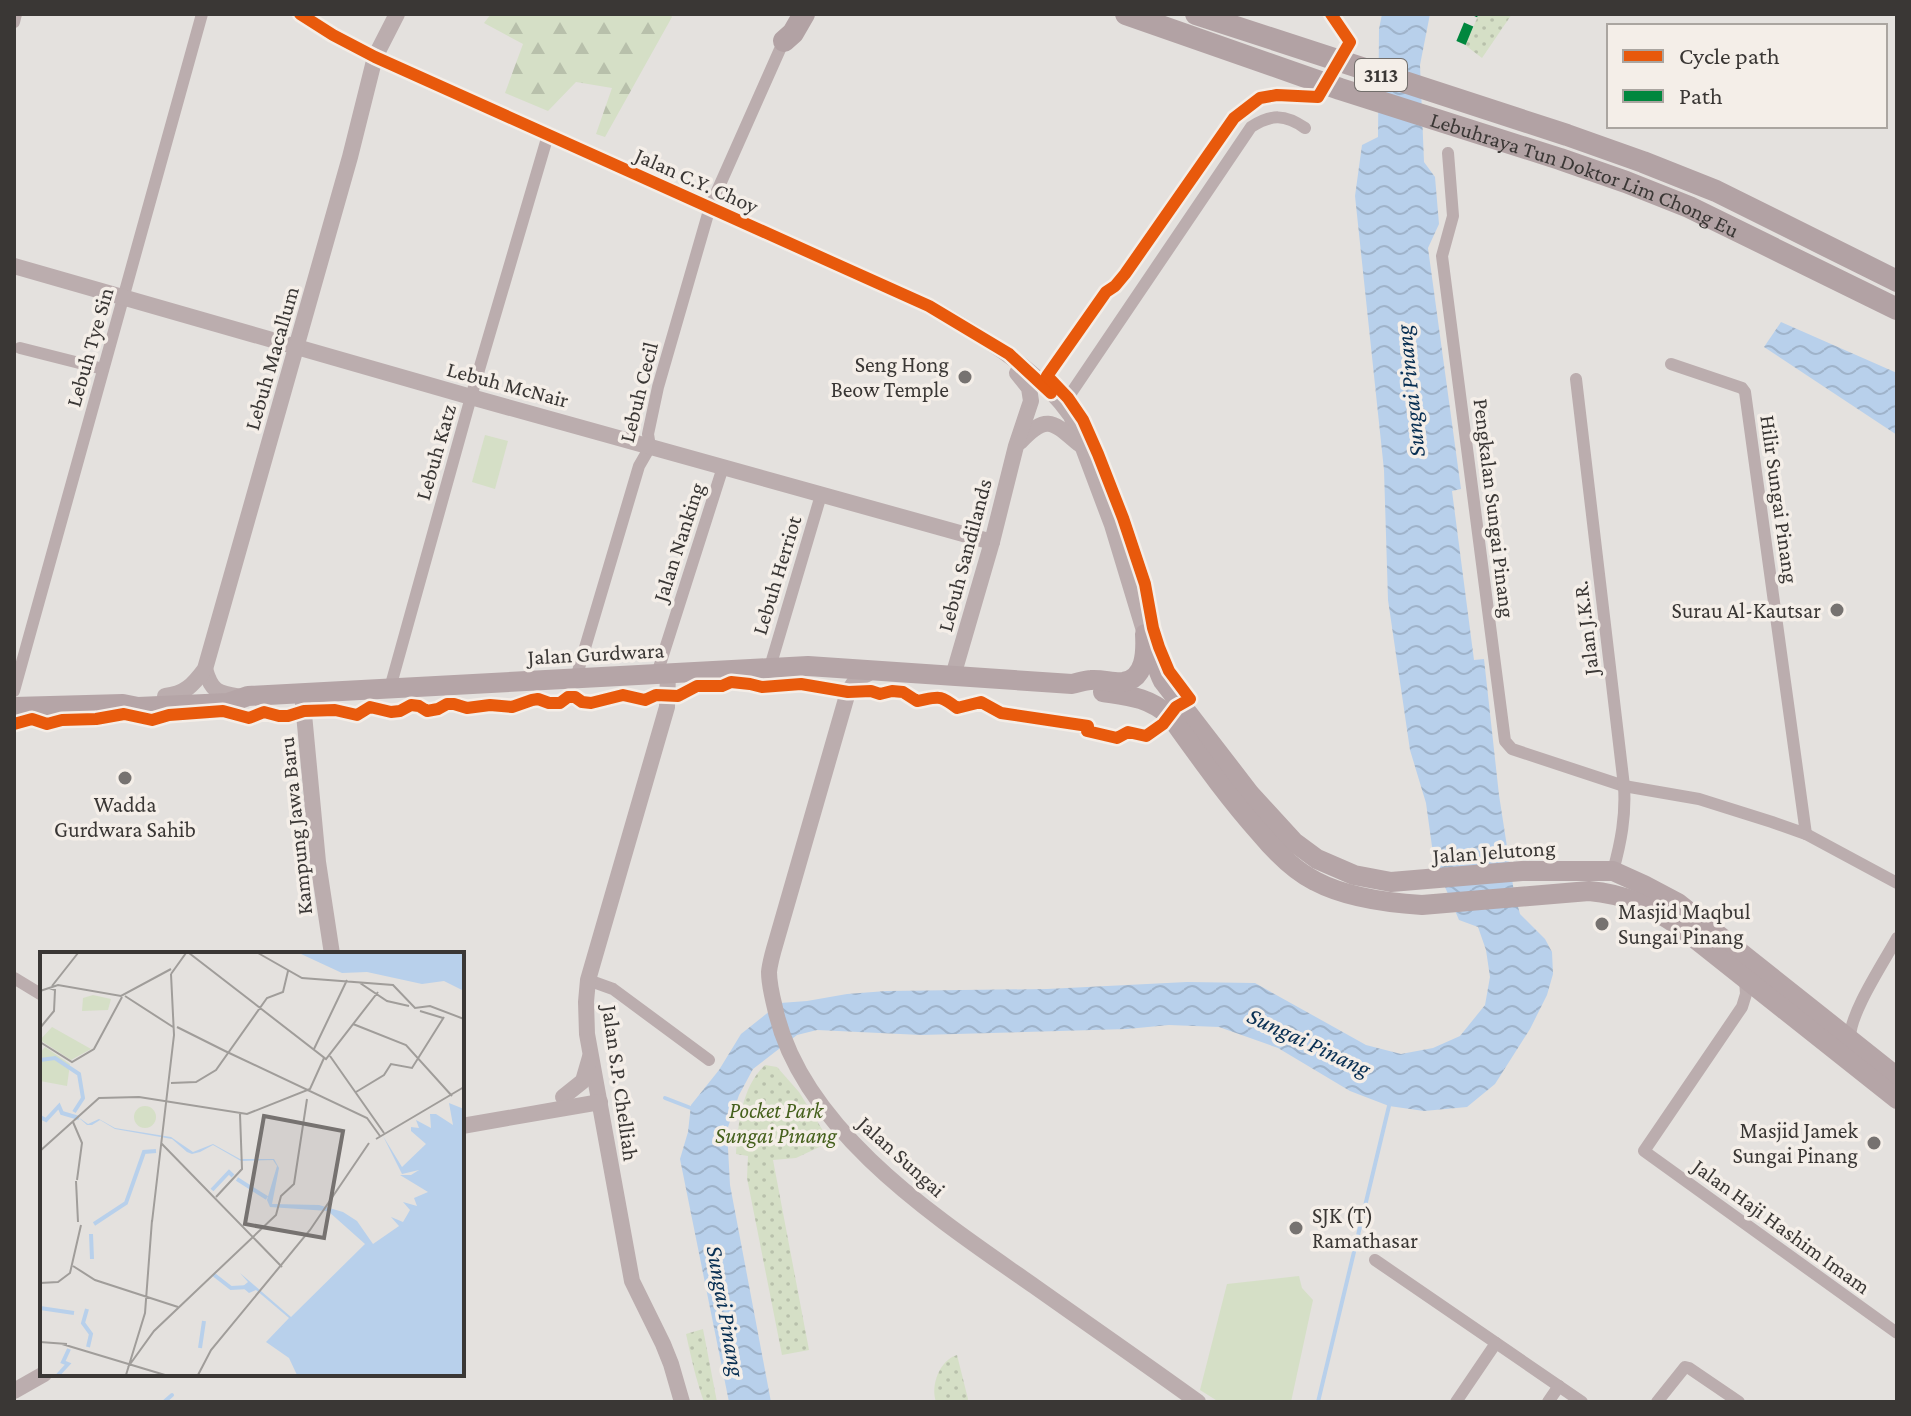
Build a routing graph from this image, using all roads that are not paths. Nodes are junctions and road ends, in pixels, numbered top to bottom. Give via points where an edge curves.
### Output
1 (16, 14) edge
2 (202, 14) edge
3 (300, 14) edge
4 (397, 14) edge
5 (409, 14) edge
6 (794, 14) edge
7 (804, 14) edge
8 (1126, 14) edge
9 (1196, 14) edge
10 (14, 22) edge
11 (784, 41) junction
12 (380, 59) junction
13 (1305, 128) dead end
14 (548, 135) junction
15 (1448, 153) dead end
16 (710, 207) junction
17 (14, 266) edge
18 (1897, 281) edge
19 (123, 297) junction
20 (1897, 309) edge
21 (297, 347) junction
22 (996, 347) junction
23 (20, 348) dead end
24 (1671, 364) dead end
25 (103, 369) junction
26 (1020, 377) joint
27 (1576, 379) dead end
28 (471, 397) junction
29 (1063, 405) junction
30 (1016, 446) junction
31 (1081, 446) junction
32 (650, 447) junction
33 (723, 467) junction
34 (821, 495) junction
35 (992, 542) junction
36 (1145, 634) junction
37 (770, 667) junction
38 (839, 668) junction
39 (205, 669) junction
40 (873, 671) junction
41 (663, 673) junction
42 (953, 676) junction
43 (576, 678) junction
44 (1072, 684) junction
45 (390, 688) junction
46 (14, 691) edge
47 (848, 692) junction
48 (302, 693) junction
49 (165, 696) joint
50 (243, 697) junction
51 (123, 704) junction
52 (14, 707) edge
53 (1624, 786) junction
54 (1806, 834) junction
55 (1613, 871) junction
56 (1897, 883) edge
57 (1897, 938) edge
58 (332, 952) edge
59 (14, 978) edge
60 (1745, 979) junction
61 (588, 980) junction
62 (40, 994) edge
63 (1771, 1000) junction
64 (1742, 1007) junction
65 (1850, 1039) junction
66 (591, 1053) junction
67 (709, 1060) dead end
68 (1897, 1077) edge
69 (599, 1096) junction
70 (1897, 1099) edge
71 (565, 1102) junction
72 (464, 1114) edge
73 (464, 1126) edge
74 (606, 1136) junction
75 (1375, 1260) dead end
76 (1897, 1333) edge
77 (1496, 1343) junction
78 (40, 1376) edge
79 (1559, 1386) junction
80 (14, 1391) edge
81 (682, 1402) edge
82 (1198, 1402) edge
83 (1456, 1402) edge
84 (1548, 1402) edge
85 (1582, 1402) edge
86 (1657, 1402) edge
87 (1739, 1402) edge

1 - 10 street
2 - 19 street, Lebuh Tye Sin
3 - 12 street, Jalan C.Y. Choy
4 - 12 street
5 - 12 street
6 - 11 street, Lebuh Cecil
7 - 11 highway
8 - 20 highway, Lebuhraya Tun Doktor Lim Chong Eu / 3113 via 1626,182 1689,207
9 - 18 highway, Lebuhraya Tun Doktor Lim Chong Eu / 3113 via 1567,135 1716,191
11 - 16 street, Lebuh Cecil
12 - 14 street, Jalan C.Y. Choy
12 - 21 street, Lebuh Macallum
13 - 29 street via 1278,117 1251,127
14 - 16 street, Jalan C.Y. Choy
14 - 28 street, Lebuh Katz
15 - 53 street, Pengkalan Sungai Pinang via 1453,216 1442,256 1505,741 1512,749
16 - 22 street, Jalan C.Y. Choy via 929,306
16 - 32 street, Lebuh Cecil via 658,387
17 - 19 street, Lebuh McNair
19 - 21 street, Lebuh McNair
19 - 25 street, Lebuh Tye Sin
21 - 28 street, Lebuh McNair
21 - 39 street, Lebuh Macallum
22 - 26 street, Jalan C.Y. Choy
22 - 29 street, Jalan C.Y. Choy
23 - 25 street
24 - 54 street, Hilir Sungai Pinang via 1745,392
25 - 46 street, Lebuh Tye Sin
26 - 30 street, Lebuh Sandilands via 1031,401
27 - 53 street, Jalan J.K.R.
28 - 32 street, Lebuh McNair
28 - 45 street, Lebuh Katz
29 - 31 street, Jalan C.Y. Choy
30 - 31 street via 1033,428 1045,424 1060,428
30 - 35 street, Lebuh Sandilands
31 - 36 street, Jalan C.Y. Choy
32 - 33 street, Lebuh McNair
32 - 43 street, Lebuh Cecil via 639,466
33 - 34 street, Lebuh McNair
33 - 41 street, Jalan Nanking
34 - 35 street, Lebuh McNair
34 - 37 street, Lebuh Herriot
35 - 42 street, Lebuh Sandilands
36 - 44 main road, Jalan Gurdwara via 1145,659 1131,679
36 - 55 main road, Jalan Jelutong via 1163,681 1250,794 1317,859 1354,875 1391,882 1522,871
37 - 38 main road, Jalan Gurdwara
37 - 41 main road, Jalan Gurdwara
38 - 40 main road, Jalan Gurdwara
38 - 47 street
39 - 49 street via 186,691
39 - 50 street via 215,690
40 - 42 main road, Jalan Gurdwara
40 - 47 street via 856,680
41 - 43 main road, Jalan Gurdwara
41 - 61 street, Jalan S.P. Chelliah via 667,707
42 - 44 main road, Jalan Gurdwara
43 - 45 main road, Jalan Gurdwara
44 - 60 main road, Jalan Gurdwara via 1159,706 1273,847 1315,881 1361,896 1422,905 1606,892 1653,908
45 - 48 main road, Jalan Gurdwara
47 - 82 street, Jalan Sungai via 769,971 780,1031 792,1057 841,1132 885,1173 964,1237
48 - 50 main road, Jalan Gurdwara
48 - 58 street, Kampung Jawa Baru
49 - 51 main road, Jalan Gurdwara
50 - 51 main road, Jalan Gurdwara via 228,703
51 - 52 main road, Jalan Gurdwara
53 - 54 street via 1699,799
53 - 55 street, Jalan J.K.R. via 1623,831
54 - 56 street
55 - 65 main road, Jalan Jelutong via 1678,903
57 - 65 street via 1859,1008
59 - 62 street
60 - 63 main road
60 - 64 street
61 - 66 street, Jalan S.P. Chelliah
61 - 67 street via 613,989
63 - 64 street
63 - 70 main road
64 - 76 street, Jalan Haji Hashim Imam via 1644,1151
65 - 68 main road, Jalan Jelutong
66 - 69 street, Jalan S.P. Chelliah
66 - 71 street via 583,1081
69 - 71 street
69 - 74 street, Jalan S.P. Chelliah
71 - 72 street
71 - 73 street
71 - 74 street via 594,1120
74 - 81 street, Jalan S.P. Chelliah via 632,1281 663,1344
75 - 77 street
77 - 79 street
77 - 83 street
78 - 80 street
79 - 84 street
79 - 85 street
86 - 87 street via 1685,1367

